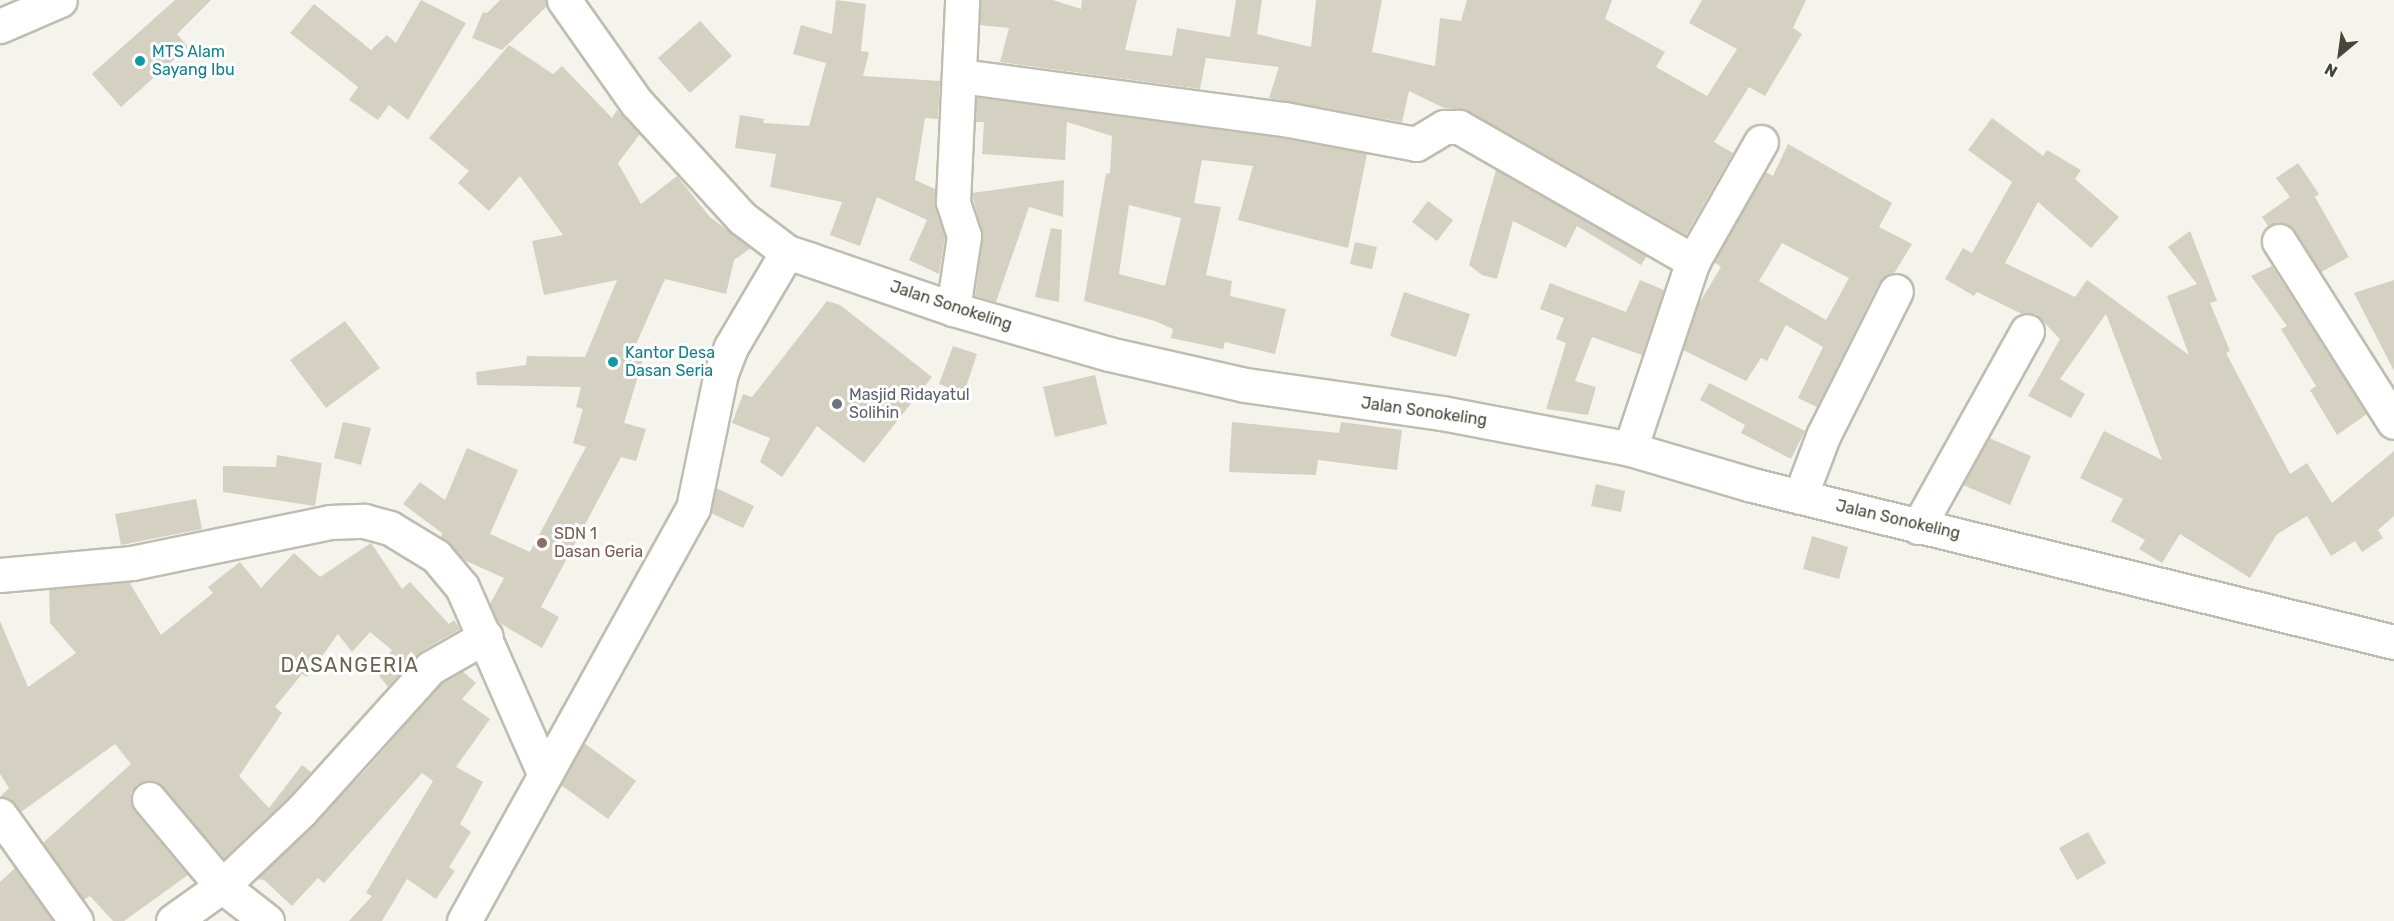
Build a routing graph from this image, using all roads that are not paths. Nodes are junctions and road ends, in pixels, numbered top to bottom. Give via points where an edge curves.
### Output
1 (60, 0) edge
2 (564, 0) edge
3 (962, 0) edge
4 (0, 26) edge
5 (961, 76) junction
6 (1761, 142) dead end
7 (2279, 241) dead end
8 (787, 252) junction
9 (1693, 261) junction
10 (1896, 291) dead end
11 (953, 309) junction
12 (2027, 331) dead end
13 (2394, 422) edge
14 (1630, 449) junction
15 (1800, 497) junction
16 (1918, 527) junction
17 (0, 575) edge
18 (2394, 642) edge
19 (492, 649) junction
20 (538, 758) junction
21 (149, 799) dead end
22 (0, 815) edge
23 (222, 886) junction
24 (76, 921) edge
25 (174, 921) edge
26 (267, 921) edge
27 (464, 921) edge

1 - 4 street
2 - 8 street, Jalan Sonokeling via 636,102 742,219
3 - 5 street
5 - 9 street via 1284,118 1416,144 1444,127 1459,127
5 - 11 street via 953,202 964,236
6 - 9 street
7 - 13 street
8 - 11 street, Jalan Sonokeling
8 - 20 street via 721,372 693,508
9 - 14 street
10 - 15 street via 1823,436
11 - 14 street, Jalan Sonokeling via 1108,354 1245,385 1442,413
12 - 16 street
14 - 15 street, Jalan Sonokeling
15 - 16 street, Jalan Sonokeling
16 - 18 street, Jalan Sonokeling
17 - 19 street via 132,563 330,522 364,521 390,528 436,556 472,604
19 - 20 street
19 - 23 street via 430,668 300,811
20 - 27 street
21 - 23 street
22 - 24 street
23 - 25 street
23 - 26 street

